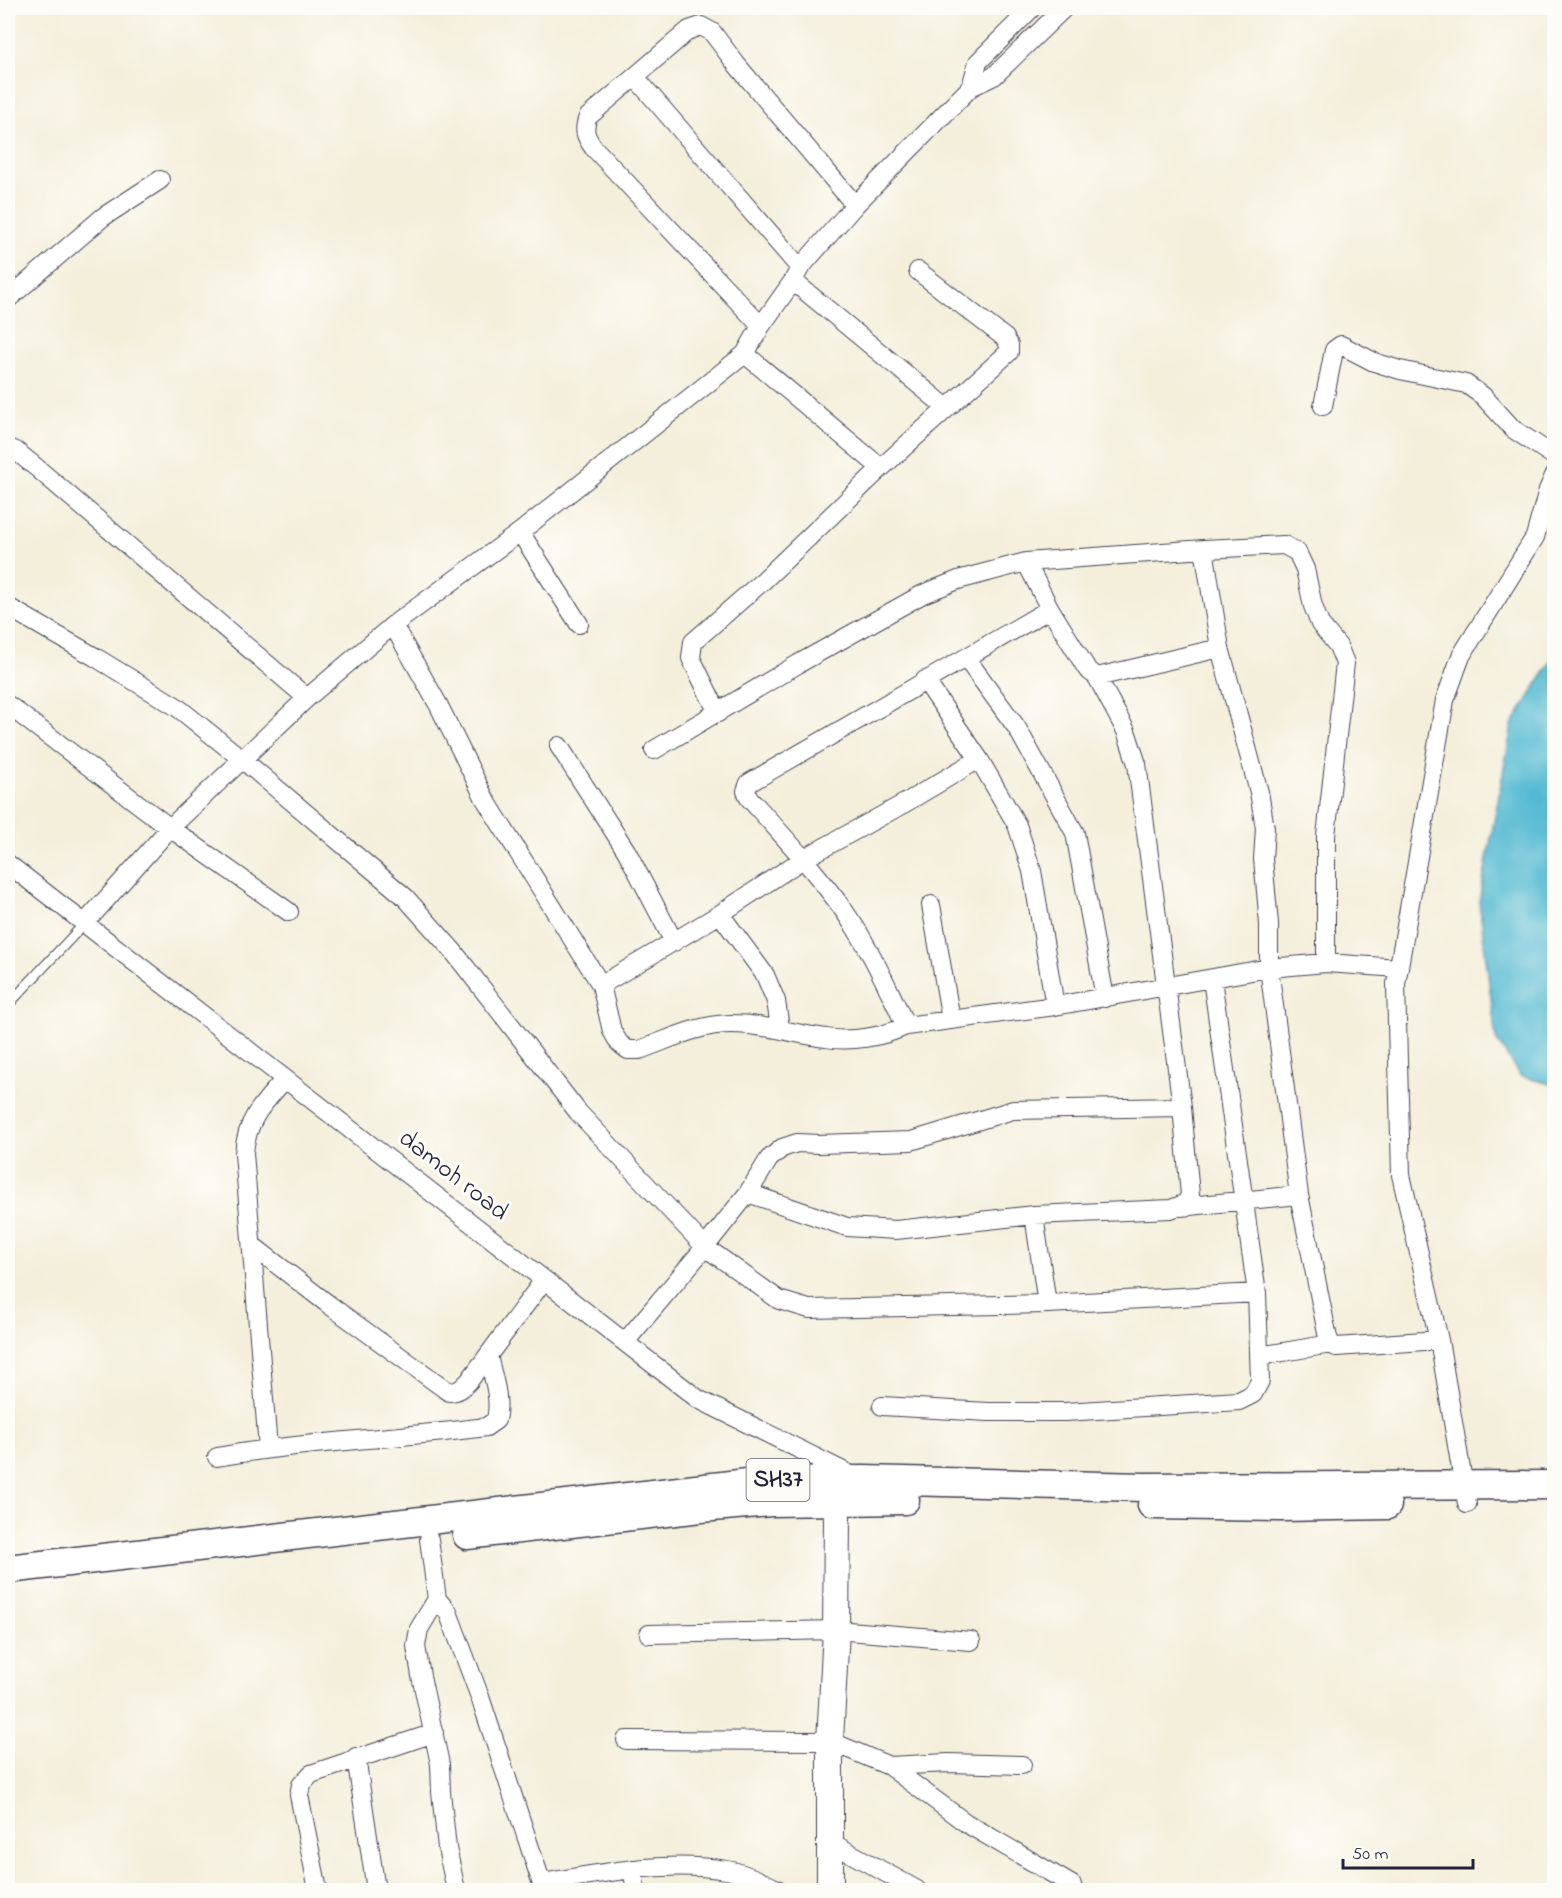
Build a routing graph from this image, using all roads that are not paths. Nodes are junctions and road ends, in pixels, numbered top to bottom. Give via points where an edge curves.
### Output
1 (1032, 8) edge
2 (1064, 8) edge
3 (635, 77) junction
4 (971, 87) junction
5 (160, 180) dead end
6 (855, 205) junction
7 (918, 271) dead end
8 (796, 274) junction
9 (10, 291) edge
10 (761, 326) junction
11 (745, 354) junction
12 (1323, 406) dead end
13 (947, 408) junction
14 (8, 448) edge
15 (1554, 456) edge
16 (881, 468) junction
17 (1554, 476) edge
18 (520, 532) junction
19 (1204, 549) junction
20 (1026, 562) junction
21 (8, 607) edge
22 (1050, 609) junction
23 (579, 624) dead end
24 (393, 625) junction
25 (1220, 648) junction
26 (966, 658) junction
27 (1097, 676) junction
28 (925, 680) junction
29 (308, 698) junction
30 (8, 705) edge
31 (718, 713) junction
32 (559, 746) dead end
33 (654, 750) dead end
34 (243, 759) junction
35 (979, 759) junction
36 (170, 828) junction
37 (803, 859) junction
38 (8, 864) edge
39 (931, 905) dead end
40 (289, 912) dead end
41 (720, 914) junction
42 (85, 923) junction
43 (674, 942) junction
44 (1326, 963) junction
45 (1269, 968) junction
46 (1399, 968) junction
47 (1212, 978) junction
48 (601, 985) junction
49 (1166, 987) junction
50 (1104, 998) junction
51 (8, 1005) edge
52 (1055, 1006) junction
53 (951, 1020) junction
54 (906, 1026) junction
55 (780, 1028) junction
56 (285, 1079) junction
57 (1182, 1107) junction
58 (748, 1193) junction
59 (1299, 1195) junction
60 (1244, 1201) junction
61 (1180, 1207) junction
62 (1034, 1215) junction
63 (253, 1246) junction
64 (705, 1247) junction
65 (544, 1280) junction
66 (1257, 1293) junction
67 (1047, 1304) junction
68 (1439, 1340) junction
69 (625, 1342) junction
70 (1331, 1344) junction
71 (488, 1356) junction
72 (1259, 1356) junction
73 (882, 1406) dead end
74 (268, 1448) junction
75 (217, 1457) dead end
76 (863, 1480) junction
77 (1554, 1485) edge
78 (834, 1490) junction
79 (1466, 1495) junction
80 (885, 1500) junction
81 (1554, 1504) edge
82 (429, 1539) junction
83 (8, 1569) edge
84 (8, 1587) edge
85 (437, 1599) junction
86 (836, 1630) junction
87 (649, 1634) dead end
88 (971, 1641) dead end
89 (434, 1733) junction
90 (626, 1740) dead end
91 (830, 1741) junction
92 (356, 1757) junction
93 (1022, 1765) dead end
94 (889, 1766) junction
95 (830, 1842) junction
96 (632, 1869) junction
97 (1072, 1885) dead end
98 (543, 1887) edge
99 (318, 1890) edge
100 (376, 1890) edge
101 (456, 1890) edge
102 (636, 1890) edge
103 (779, 1890) edge
104 (830, 1890) edge
105 (917, 1890) edge

1 - 4 street via 978,62
2 - 4 street via 994,76
3 - 6 street via 689,30 701,26 712,32
3 - 8 street
3 - 10 street via 588,117 586,138
4 - 6 street
5 - 9 street via 103,217
6 - 8 street
7 - 13 street via 1009,345 1004,358
8 - 10 street
8 - 13 street
10 - 11 street
11 - 16 street
11 - 18 street
12 - 15 street via 1331,360 1335,347 1341,345 1374,362 1466,384 1483,396 1513,429
13 - 16 street
14 - 29 street via 37,468
16 - 31 street via 693,642 691,658
17 - 46 street via 1535,537 1461,656 1445,700
18 - 23 street
18 - 24 street
19 - 20 street
19 - 25 street
19 - 44 street via 1284,546 1297,552 1320,624 1338,646 1345,663 1326,836
20 - 22 street
20 - 31 street via 923,594
21 - 34 street via 177,707
22 - 26 street
22 - 27 street via 1088,669
24 - 29 street
24 - 48 street via 440,706 485,799
25 - 27 street
25 - 45 street via 1259,792
26 - 28 street
26 - 50 street via 1017,728 1074,833
27 - 49 street via 1126,731 1137,764
28 - 35 street
28 - 37 street via 749,783 749,798
29 - 34 street
30 - 36 street
31 - 33 street
32 - 43 street via 627,852
34 - 36 street
34 - 64 street via 405,897 453,951 578,1112
35 - 37 street
35 - 52 street via 1017,825 1032,871
36 - 40 street
36 - 42 street
37 - 41 street
37 - 54 street via 855,927
38 - 42 street, damoh road
39 - 53 street
41 - 43 street
41 - 55 street via 765,975 776,1001
42 - 51 lane
42 - 56 street, damoh road
43 - 48 street
44 - 45 street
44 - 46 street
45 - 47 street
45 - 59 street
46 - 68 street via 1396,984 1401,1175
47 - 49 street
47 - 60 street
48 - 55 street via 612,1031 628,1050 639,1050 711,1025
49 - 50 street
49 - 57 street
50 - 52 street
52 - 53 street
53 - 54 street
54 - 55 street via 892,1033 843,1040
56 - 63 street via 260,1107 245,1139
56 - 65 street, damoh road
57 - 58 street via 1013,1110 911,1141 797,1143 782,1148 769,1159
57 - 61 street via 1190,1195
58 - 62 street via 847,1227 896,1230
58 - 64 street
59 - 60 street
59 - 70 street
60 - 61 street
60 - 66 street
61 - 62 street
62 - 67 street
63 - 71 street via 449,1392 461,1389
63 - 74 street
64 - 67 street via 779,1300 809,1309
64 - 69 street
65 - 69 street, damoh road
65 - 71 street
66 - 67 street
66 - 72 street
68 - 70 street via 1350,1347
68 - 79 street
69 - 76 street, damoh road via 698,1399
70 - 72 street
71 - 74 street via 498,1413 496,1420 486,1427
72 - 73 street via 1260,1381 1253,1394 1239,1401 1065,1412
74 - 75 street
76 - 78 main road, SH37
76 - 79 main road, SH37
76 - 80 street, damoh road
77 - 79 main road, SH37
78 - 80 main road, SH37
78 - 82 main road, SH37 via 771,1502
78 - 83 main road, SH37 via 765,1481
78 - 86 street
79 - 80 main road, SH37 via 1240,1507
79 - 81 main road, SH37
82 - 84 main road, SH37
82 - 85 street
85 - 89 street via 419,1629 416,1646
85 - 98 street via 447,1612 480,1697
86 - 87 street
86 - 88 street
86 - 91 street
89 - 92 street
89 - 101 street via 441,1764 447,1848
90 - 91 street
91 - 94 street
91 - 95 street
92 - 99 street via 311,1774 300,1785
92 - 100 street
93 - 94 street
94 - 97 street via 966,1824
95 - 104 street
95 - 105 street
96 - 98 street
96 - 102 street
96 - 103 street via 674,1866 729,1870

